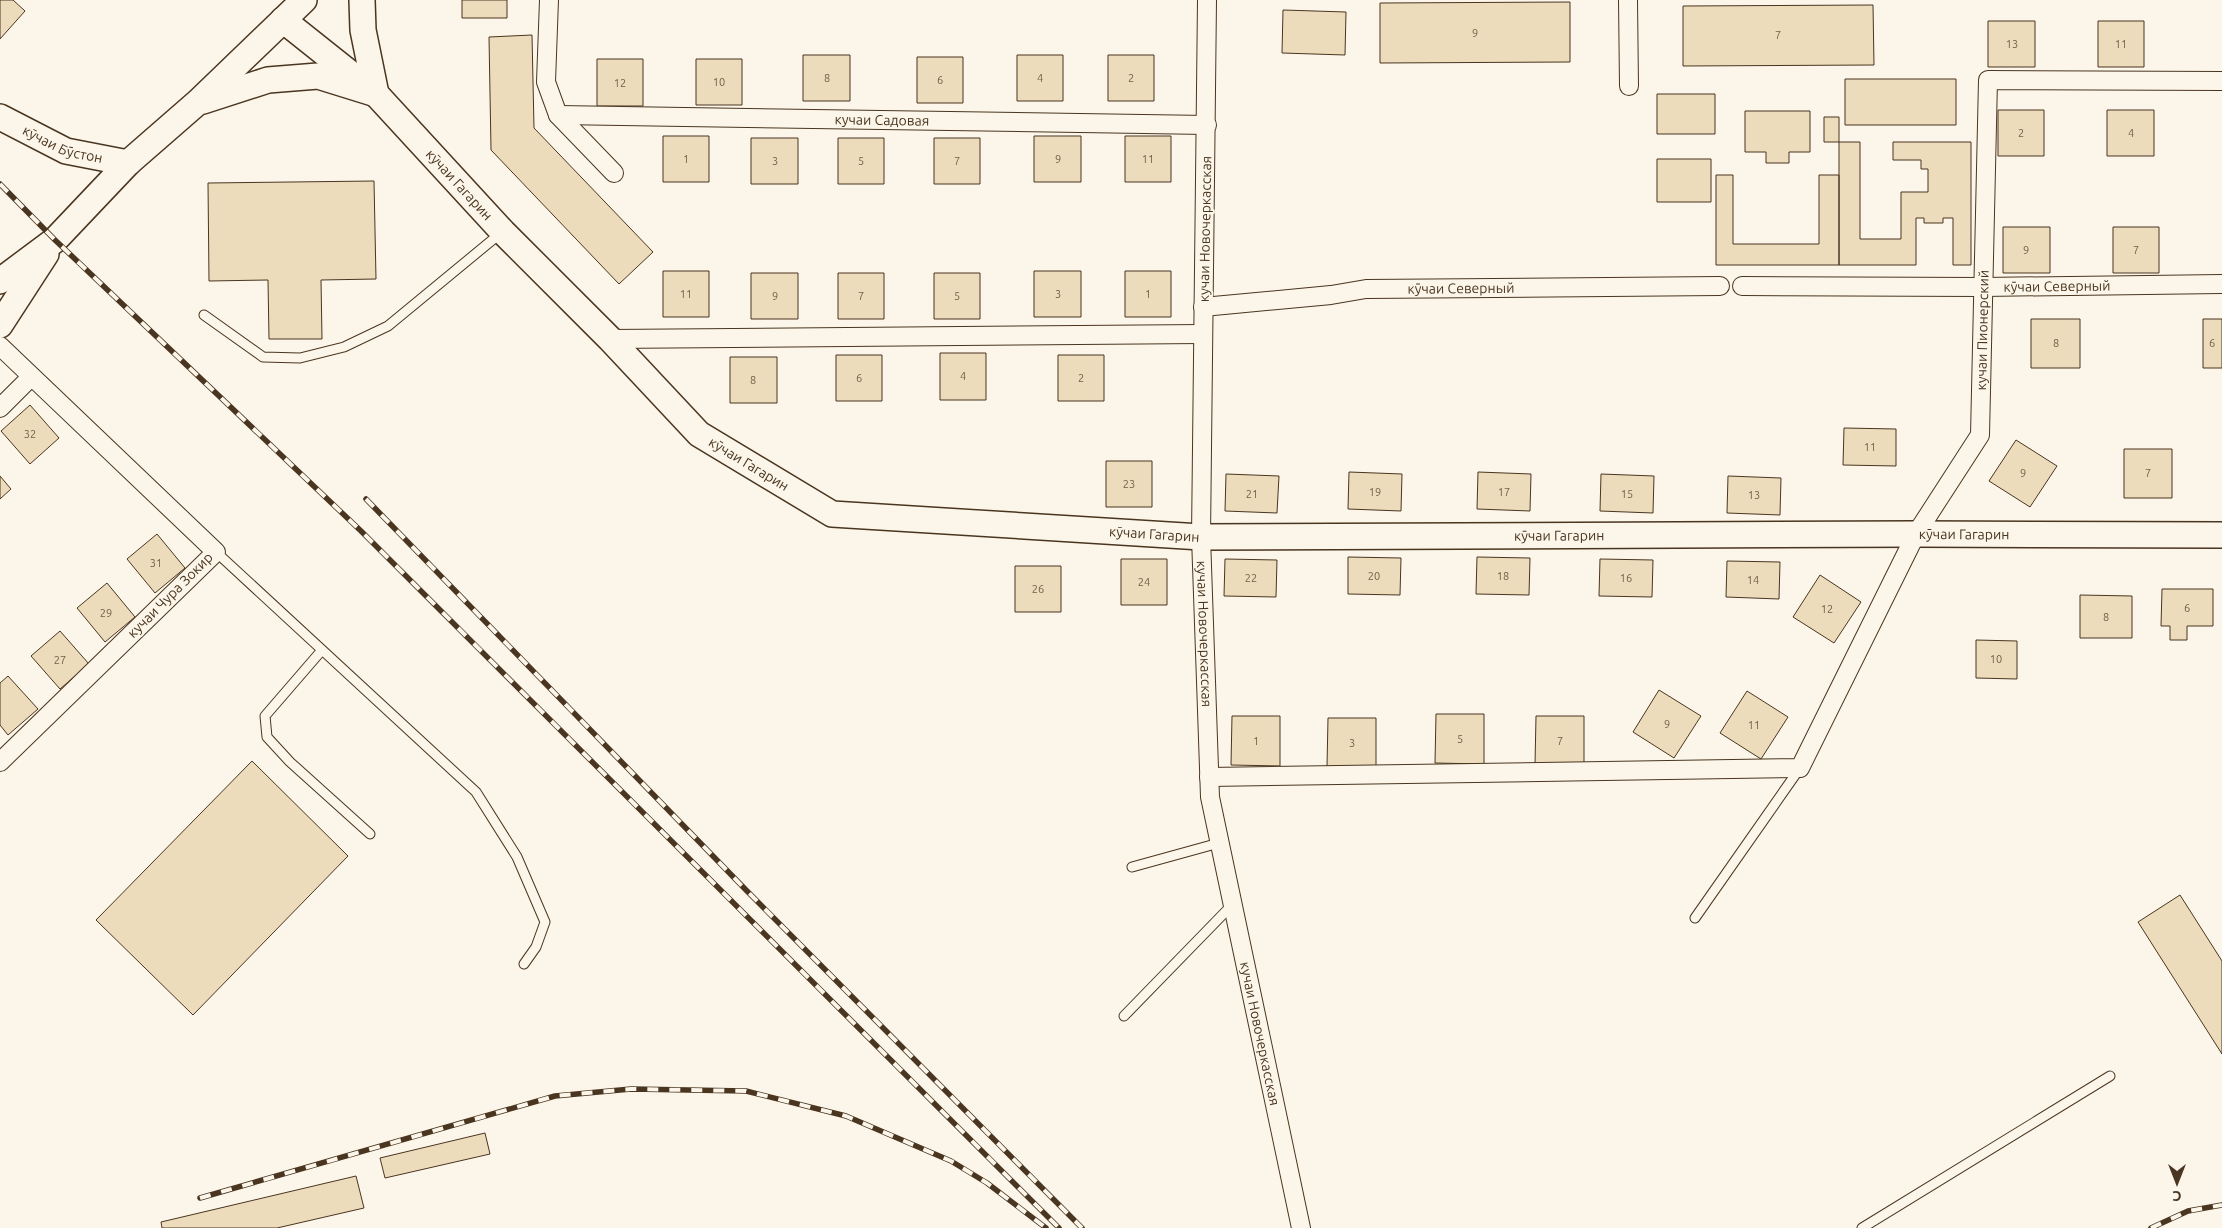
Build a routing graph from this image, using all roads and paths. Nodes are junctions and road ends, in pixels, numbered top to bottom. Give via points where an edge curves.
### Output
1 (304, 0) edge
2 (362, 0) edge
3 (549, 0) edge
4 (1206, 0) edge
5 (1628, 0) edge
6 (283, 20) junction
7 (2222, 81) edge
8 (1629, 86) dead end
9 (376, 94) junction
10 (198, 102) junction
11 (558, 115) junction
12 (0, 117) edge
13 (1207, 125) junction
14 (128, 163) junction
15 (614, 173) dead end
16 (503, 232) junction
17 (55, 240) junction
18 (0, 281) edge
19 (2222, 284) edge
20 (1720, 286) dead end
21 (1742, 286) dead end
22 (1983, 287) junction
23 (1203, 307) junction
24 (204, 315) dead end
25 (0, 326) edge
26 (1203, 334) junction
27 (610, 339) junction
28 (0, 346) edge
29 (31, 377) junction
30 (0, 408) edge
31 (1916, 534) junction
32 (2222, 535) edge
33 (1201, 537) junction
34 (216, 552) junction
35 (322, 650) junction
36 (0, 762) edge
37 (1800, 768) junction
38 (1209, 777) junction
39 (370, 834) dead end
40 (1219, 843) junction
41 (1132, 867) dead end
42 (1232, 905) junction
43 (1695, 918) dead end
44 (524, 964) dead end
45 (1124, 1016) dead end
46 (2110, 1076) dead end
47 (1301, 1228) edge
48 (1862, 1228) edge

1 - 6 main road
2 - 9 main road via 363,30
3 - 11 street via 546,82
4 - 13 street, кучаи Новочеркасская
5 - 8 street
6 - 9 main road, кӯчаи Гагарин
6 - 10 main road
7 - 22 street, кучаи Пионерский via 1988,80
9 - 10 main road via 318,76 268,80
9 - 16 main road, кӯчаи Гагарин
10 - 14 main road
11 - 13 street, кучаи Садовая
11 - 15 street
12 - 14 main road, кӯчаи Бӯстон via 66,151
13 - 23 street, кучаи Новочеркасская
14 - 17 main road
16 - 24 lane via 388,326 344,347 300,358 263,357
16 - 27 main road, кӯчаи Гагарин
17 - 18 main road
17 - 25 main road
19 - 22 street, кӯчаи Северный
20 - 23 street, кӯчаи Северный via 1366,289
21 - 22 street, кӯчаи Северный
22 - 31 street, кучаи Пионерский via 1980,435
23 - 26 street, кучаи Новочеркасская
26 - 27 street
26 - 33 street, кучаи Новочеркасская
27 - 33 main road, кӯчаи Гагарин via 699,434 832,514
28 - 29 street, кучаи Чура Зокир
29 - 30 street
29 - 34 street, кучаи Чура Зокир
31 - 32 main road, кӯчаи Гагарин
31 - 33 main road, кӯчаи Гагарин
31 - 37 street, кучаи Пионерский
33 - 38 street, кучаи Новочеркасская
34 - 35 lane
34 - 36 street, кучаи Чура Зокир
35 - 39 lane via 265,716 267,737
35 - 44 lane via 476,792 516,857 545,922 536,948
37 - 38 street
37 - 43 lane
38 - 40 street, кучаи Новочеркасская
40 - 41 lane
40 - 42 street, кучаи Новочеркасская
42 - 45 lane
42 - 47 street, кучаи Новочеркасская
46 - 48 lane

